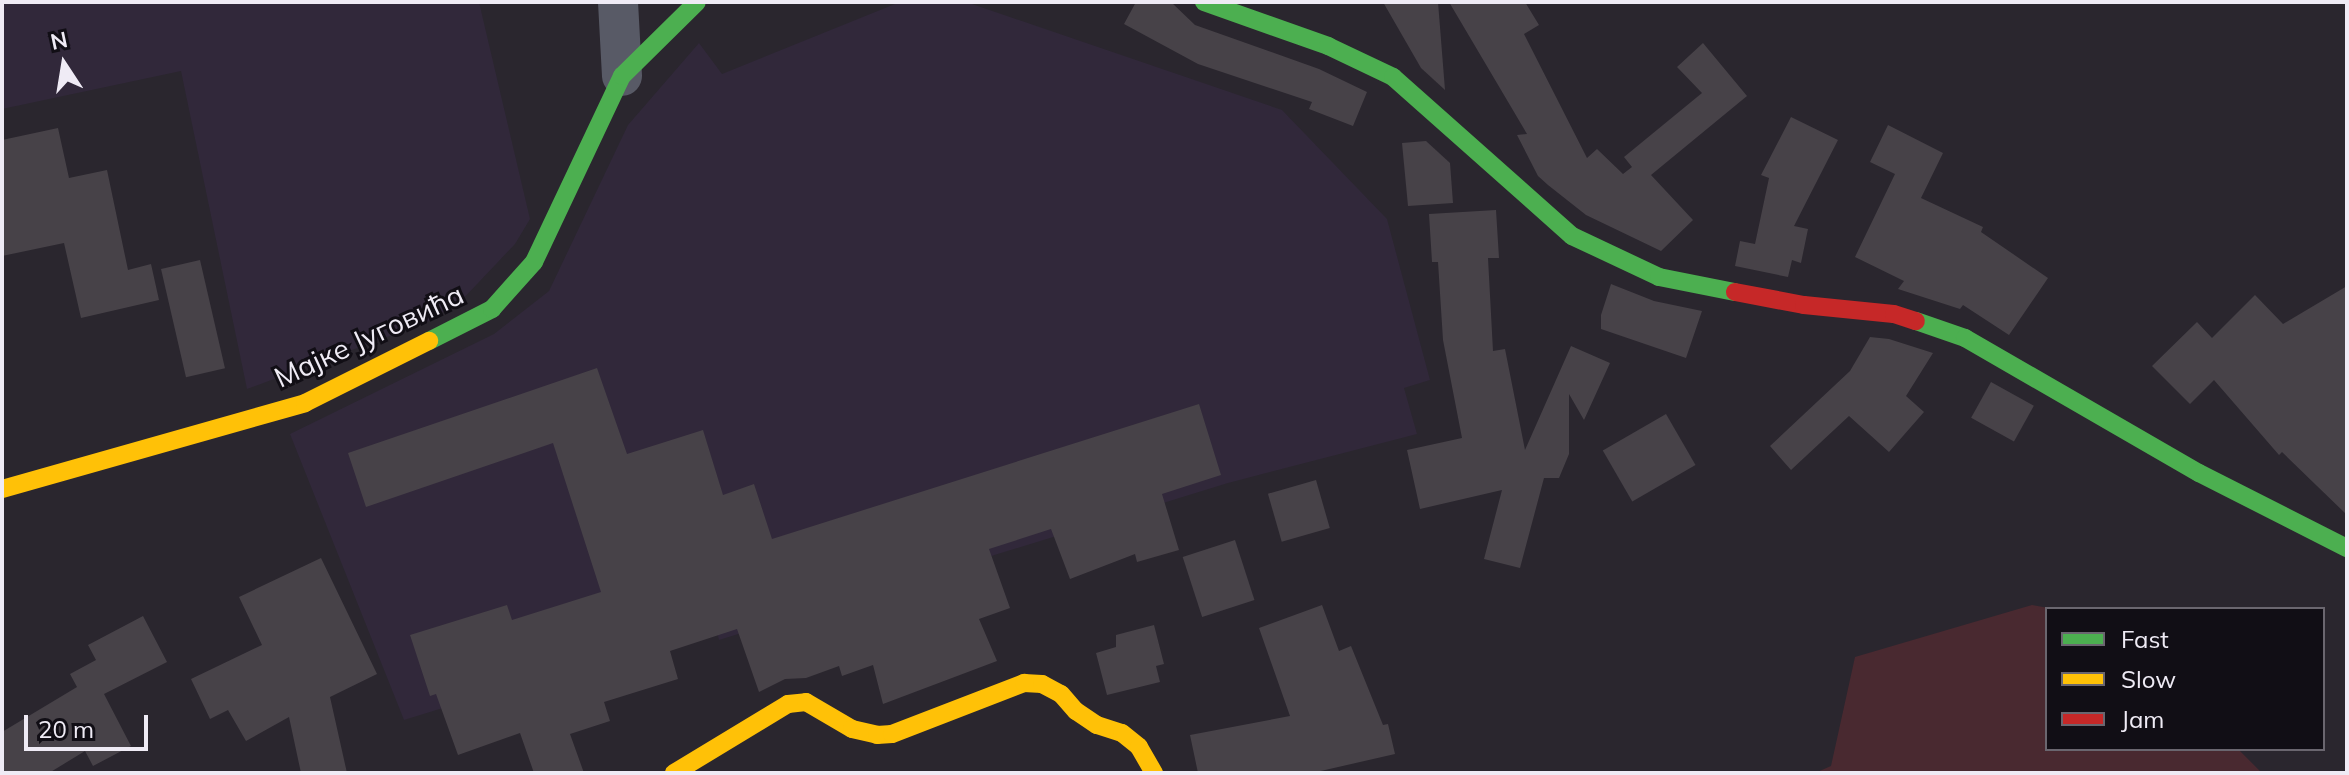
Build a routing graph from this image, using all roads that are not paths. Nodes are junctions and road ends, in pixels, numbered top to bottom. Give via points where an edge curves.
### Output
1 (618, 2) edge
2 (697, 2) edge
3 (1204, 2) edge
4 (622, 76) junction
5 (2, 489) edge
6 (2347, 548) edge
7 (674, 773) edge
8 (1154, 773) edge

1 - 4 street
2 - 4 street, Мајке Југовића
3 - 6 street via 1328,46 1393,77 1532,204 1572,236 1613,258 1659,277 1804,305 1894,314 1953,334 2199,473
4 - 5 street, Мајке Југовића via 534,262 492,309 305,403
7 - 8 street via 788,704 806,702 852,729 892,734 1024,683 1042,684 1097,725 1122,733 1139,747

